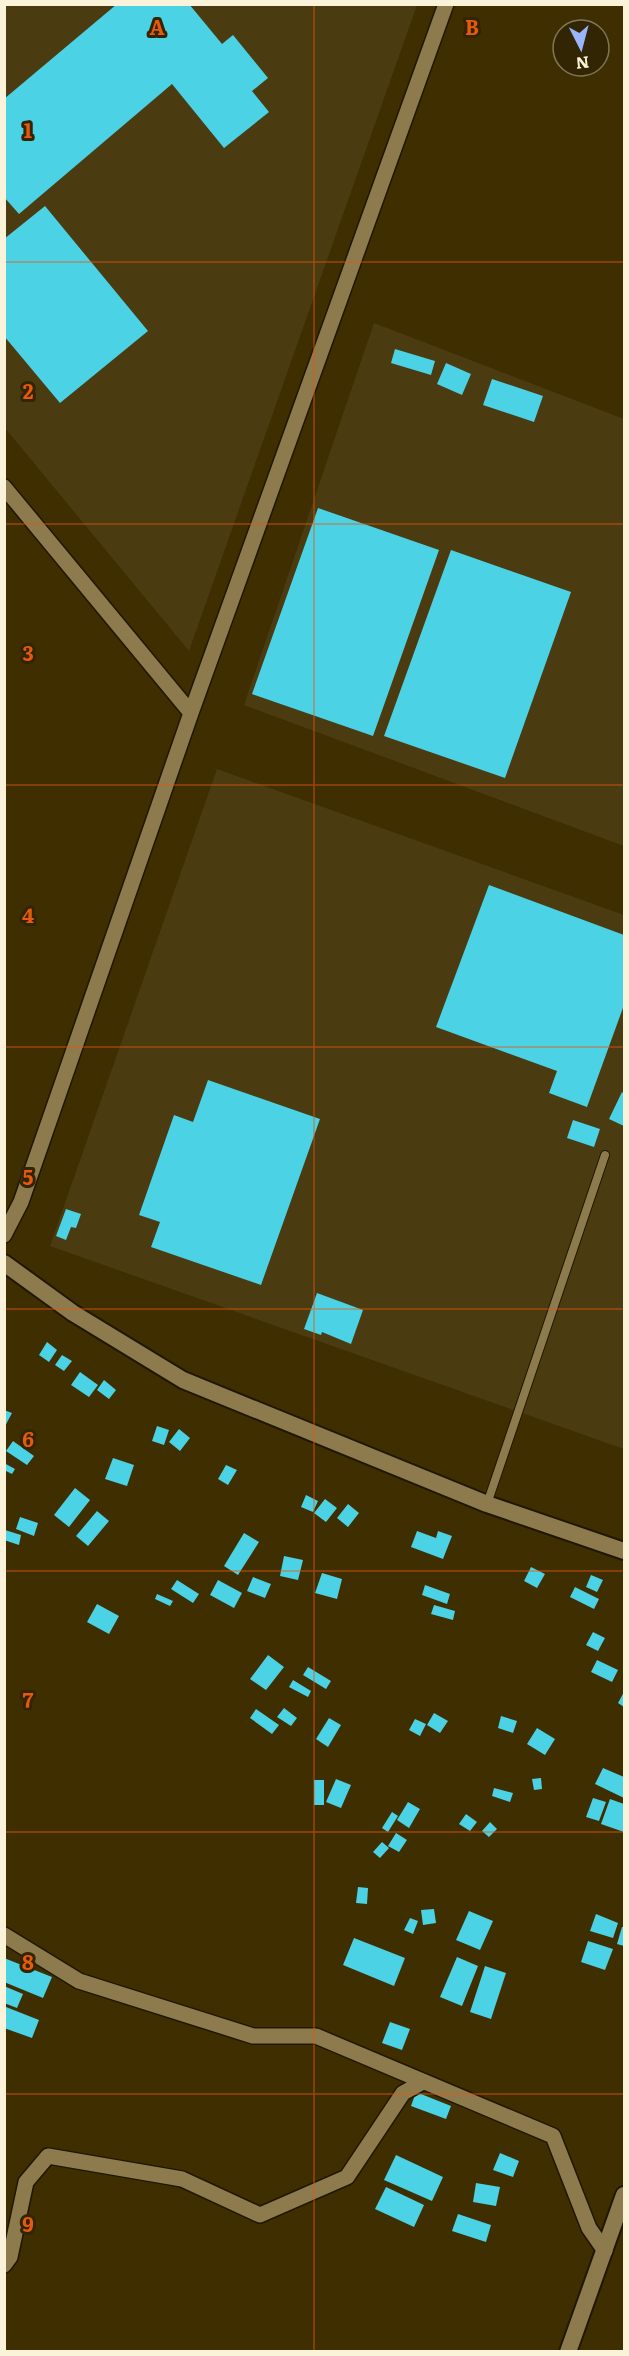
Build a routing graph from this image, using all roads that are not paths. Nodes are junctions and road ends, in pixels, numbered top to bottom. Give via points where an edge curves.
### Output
1 (446, 4) edge
2 (4, 487) edge
3 (191, 713) junction
4 (605, 1155) dead end
5 (4, 1235) edge
6 (4, 1263) edge
7 (487, 1504) junction
8 (624, 1551) edge
9 (4, 1935) edge
10 (423, 2082) junction
11 (624, 2195) edge
12 (604, 2251) junction
13 (4, 2265) edge
14 (568, 2352) edge

1 - 3 street
2 - 3 street
3 - 5 street via 21,1202
4 - 7 lane
6 - 7 street via 73,1313 183,1380
7 - 8 street
9 - 10 street via 78,1981 253,2036 316,2036
10 - 12 street via 553,2136 589,2228
10 - 13 street via 403,2093 347,2177 260,2215 182,2179 48,2156 26,2182 10,2257
11 - 12 street
12 - 14 street

